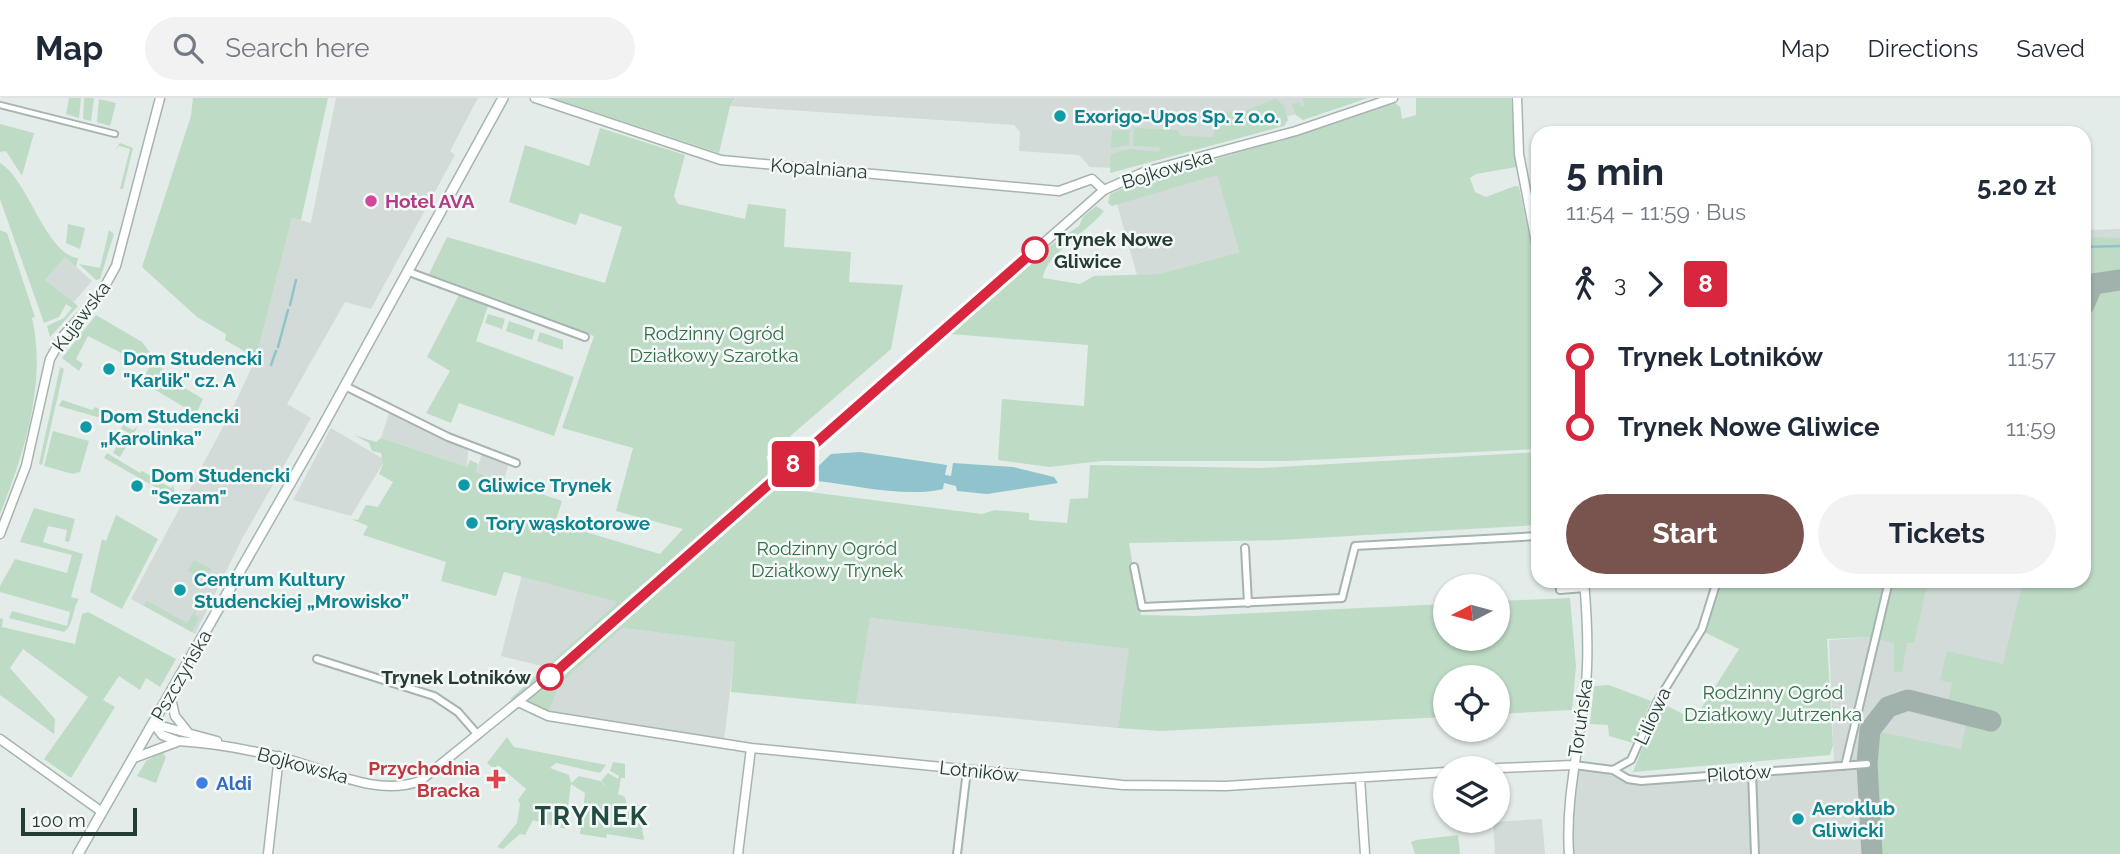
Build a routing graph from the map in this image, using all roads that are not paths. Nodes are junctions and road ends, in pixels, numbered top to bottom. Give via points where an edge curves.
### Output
1 (160, 98) edge
2 (503, 98) edge
3 (535, 98) edge
4 (1393, 98) edge
5 (1516, 101) edge
6 (0, 105) edge
7 (116, 134) dead end
8 (1104, 190) junction
9 (1531, 217) edge
10 (409, 272) junction
11 (585, 337) dead end
12 (345, 386) junction
13 (516, 463) dead end
14 (0, 534) edge
15 (1531, 536) edge
16 (1245, 548) dead end
17 (1134, 567) dead end
18 (1585, 588) edge
19 (1715, 588) edge
20 (1887, 588) edge
21 (1248, 603) junction
22 (317, 659) dead end
23 (170, 694) junction
24 (518, 702) junction
25 (154, 724) junction
26 (187, 731) junction
27 (478, 735) junction
28 (0, 739) edge
29 (178, 741) junction
30 (237, 748) junction
31 (751, 748) junction
32 (279, 756) junction
33 (134, 758) junction
34 (1867, 764) dead end
35 (1574, 765) junction
36 (1845, 766) junction
37 (1510, 768) edge
38 (967, 770) junction
39 (1614, 770) junction
40 (1752, 772) junction
41 (1433, 773) edge
42 (1360, 778) junction
43 (102, 812) junction
44 (78, 854) edge
45 (268, 854) edge
46 (738, 854) edge
47 (957, 854) edge
48 (1365, 854) edge
49 (1569, 854) edge
50 (1755, 854) edge

1 - 14 street, Kujawska via 116,266 100,295 63,336 50,359 26,466
2 - 10 main road, Pszczyńska
3 - 8 street, Kopalniana via 721,160 1059,191 1092,179
4 - 8 street, Bojkowska via 1296,131 1144,172
5 - 9 street via 1519,154
6 - 7 street
8 - 24 street, Bojkowska
10 - 11 street
10 - 12 main road, Pszczyńska
12 - 13 street via 448,437
12 - 23 main road, Pszczyńska
15 - 21 street via 1355,546 1342,598
16 - 21 street
17 - 21 street via 1142,607
18 - 35 street, Toruńska via 1586,682
19 - 39 street, Liliowa via 1702,629 1657,702 1632,760
20 - 36 street
22 - 27 street via 434,696 458,712
23 - 25 main road, Pszczyńska
23 - 26 street via 175,716
24 - 27 street, Bojkowska
24 - 31 street, Lotników via 548,716
25 - 26 street, Bojkowska
25 - 29 street, Bojkowska via 162,735
25 - 33 main road, Pszczyńska
26 - 30 street, Bojkowska
27 - 32 street, Bojkowska via 420,780 397,787
28 - 43 street
29 - 30 street, Bojkowska
29 - 33 street
30 - 32 street, Bojkowska
31 - 38 street, Lotników
31 - 46 street
32 - 45 street
33 - 43 main road, Pszczyńska
34 - 36 street, Pilotów
35 - 37 street
35 - 39 street
35 - 49 street, Toruńska via 1567,810
36 - 40 street, Pilotów
38 - 42 street, Lotników via 1171,788
38 - 47 street
39 - 40 street, Pilotów via 1637,780
40 - 50 street
41 - 42 street, Lotników
42 - 48 street
43 - 44 main road, Pszczyńska

